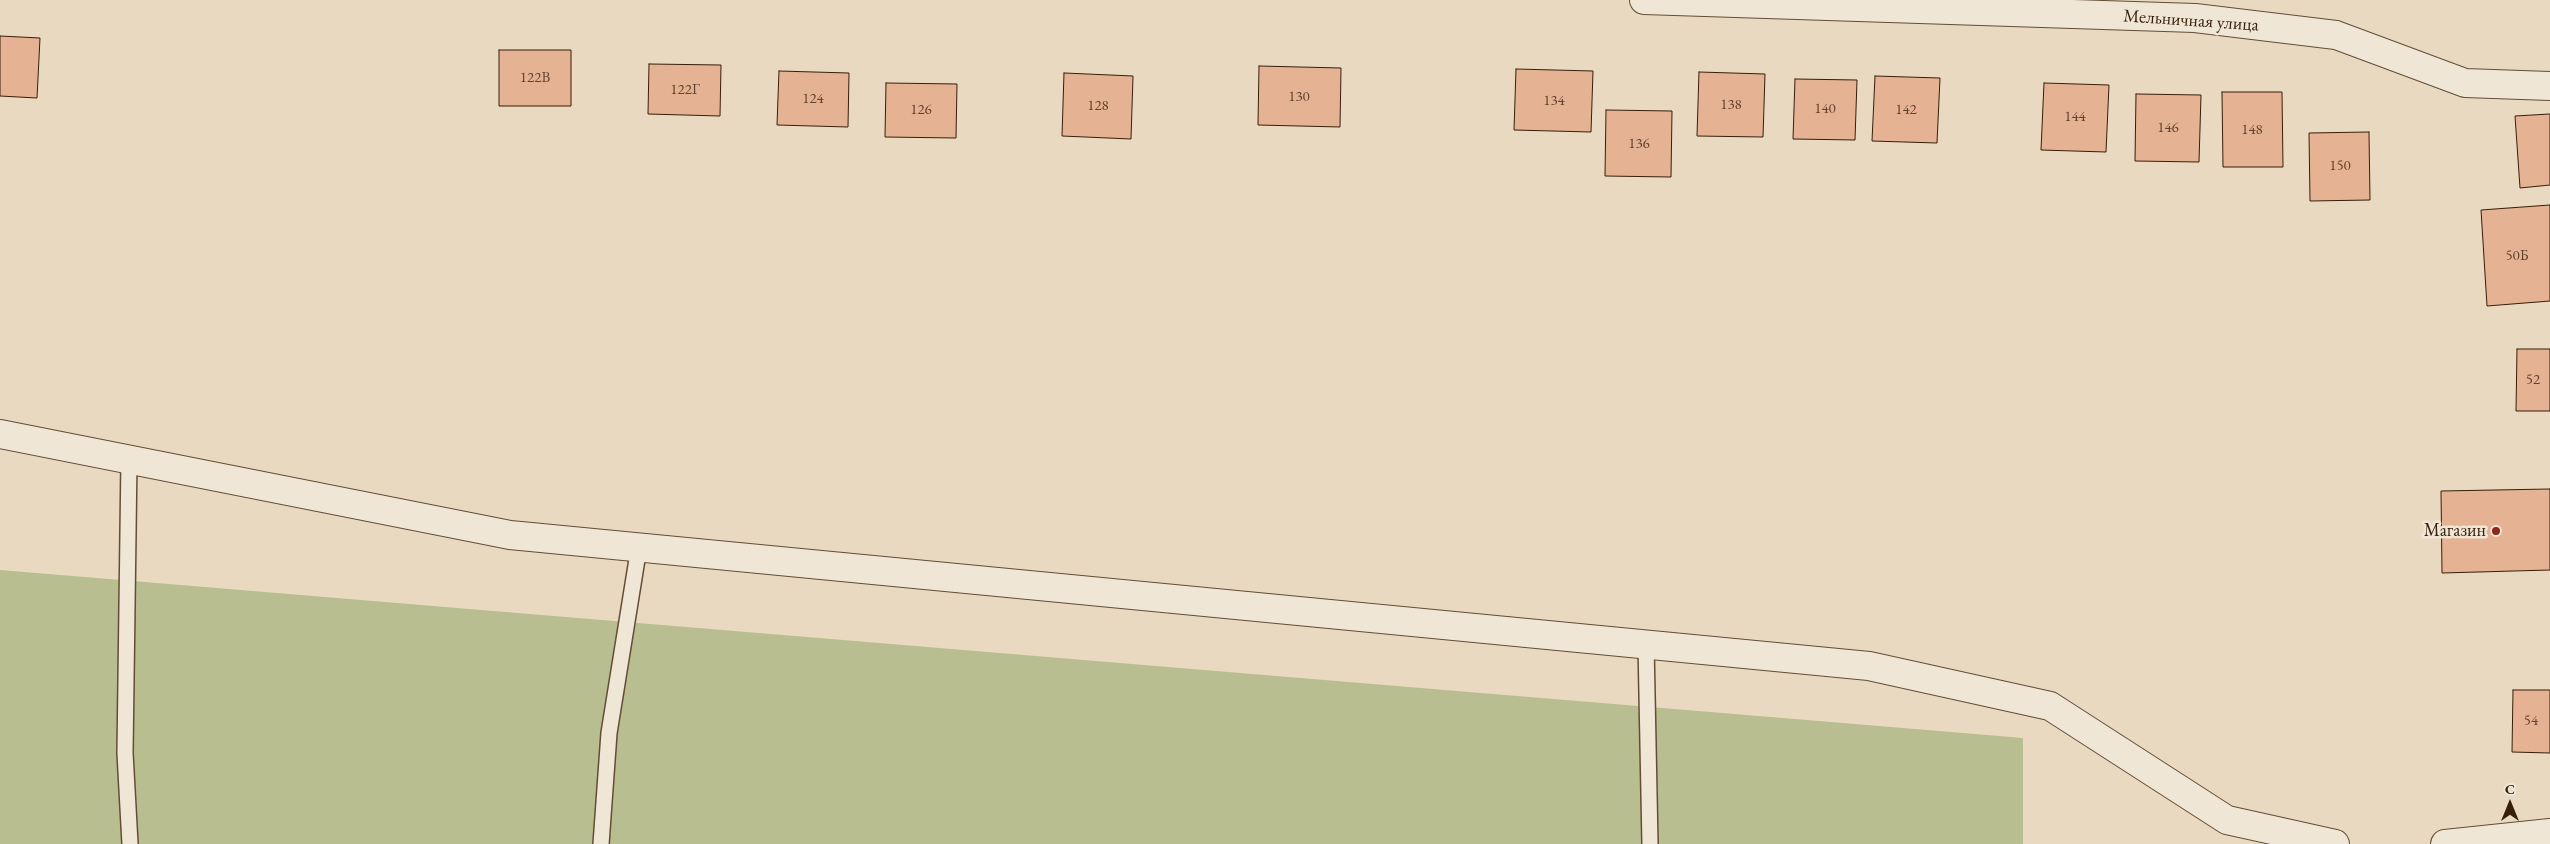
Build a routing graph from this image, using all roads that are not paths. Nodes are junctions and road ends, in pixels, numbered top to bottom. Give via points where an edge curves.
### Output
1 (1644, 0) edge
2 (2550, 86) edge
3 (0, 434) edge
4 (130, 459) junction
5 (639, 547) junction
6 (1646, 644) junction
7 (2550, 834) edge
8 (130, 844) edge
9 (601, 844) edge
10 (1650, 844) edge
11 (2336, 844) edge
12 (2445, 844) edge

1 - 2 street, Мельничная улица via 2196,18 2336,35 2465,83
3 - 4 street
4 - 5 street via 510,535
4 - 8 lane via 125,754
5 - 6 street
5 - 9 lane via 609,733
6 - 10 lane
6 - 11 street via 1869,666 2050,706 2227,820
7 - 12 street

